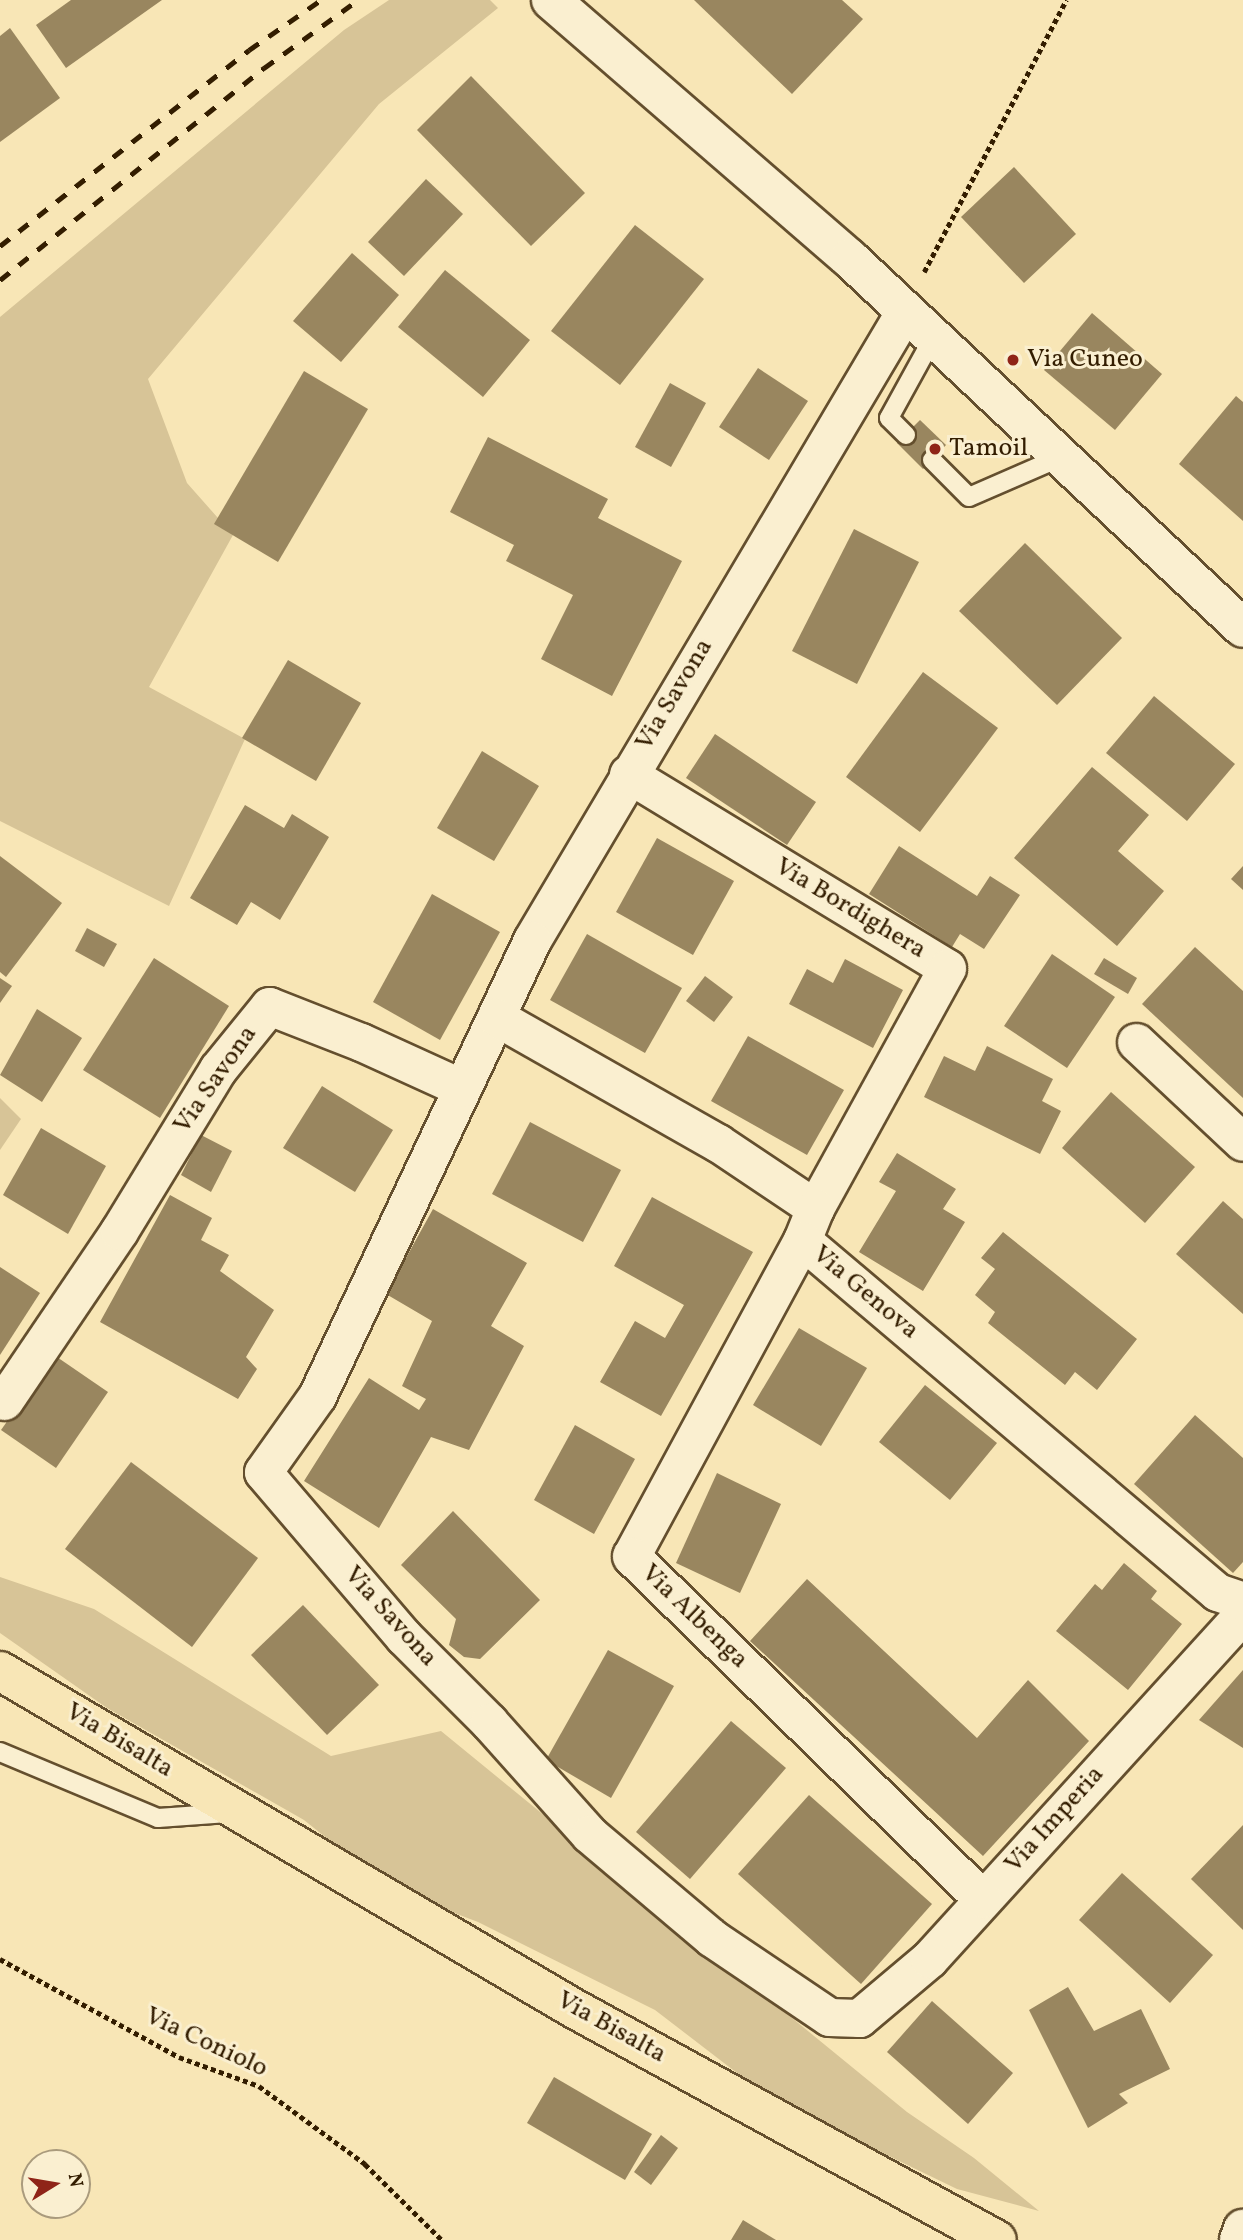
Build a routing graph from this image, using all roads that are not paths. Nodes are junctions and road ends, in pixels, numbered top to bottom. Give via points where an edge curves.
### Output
1 (551, 0) edge
2 (905, 311) junction
3 (933, 338) junction
4 (906, 435) dead end
5 (1061, 457) junction
6 (932, 460) dead end
7 (1243, 628) edge
8 (628, 774) junction
9 (496, 1017) junction
10 (1136, 1042) dead end
11 (462, 1088) junction
12 (1243, 1142) edge
13 (808, 1224) junction
14 (4, 1401) dead end
15 (1243, 1601) edge
16 (1243, 1614) edge
17 (0, 1671) edge
18 (0, 1752) edge
19 (237, 1812) junction
20 (984, 1899) junction
21 (859, 2018) joint
22 (1243, 2230) edge
23 (1000, 2239) edge
24 (1239, 2240) edge

1 - 2 main road
2 - 3 main road
2 - 8 street, Via Savona
3 - 4 lane via 889,418
3 - 5 main road
5 - 6 lane via 969,497
5 - 7 main road
8 - 9 street, Via Savona via 532,940
8 - 13 street, Via Bordighera via 947,968
9 - 11 street, Via Savona
9 - 13 street, Via Genova via 718,1143
10 - 12 street
11 - 14 street, Via Savona via 268,1006 218,1069 119,1231
11 - 21 street, Via Savona via 317,1396 263,1472 404,1637 489,1722 589,1834 712,1938 829,2017
13 - 15 street, Via Genova via 1217,1592
13 - 20 street, Via Albenga via 631,1556
16 - 20 street, Via Imperia
17 - 19 main road, Via Bisalta
18 - 19 lane, Via Bisalta via 158,1818
19 - 23 main road, Via Bisalta via 573,2008
20 - 21 street, Via Imperia via 929,1959
22 - 24 main road

